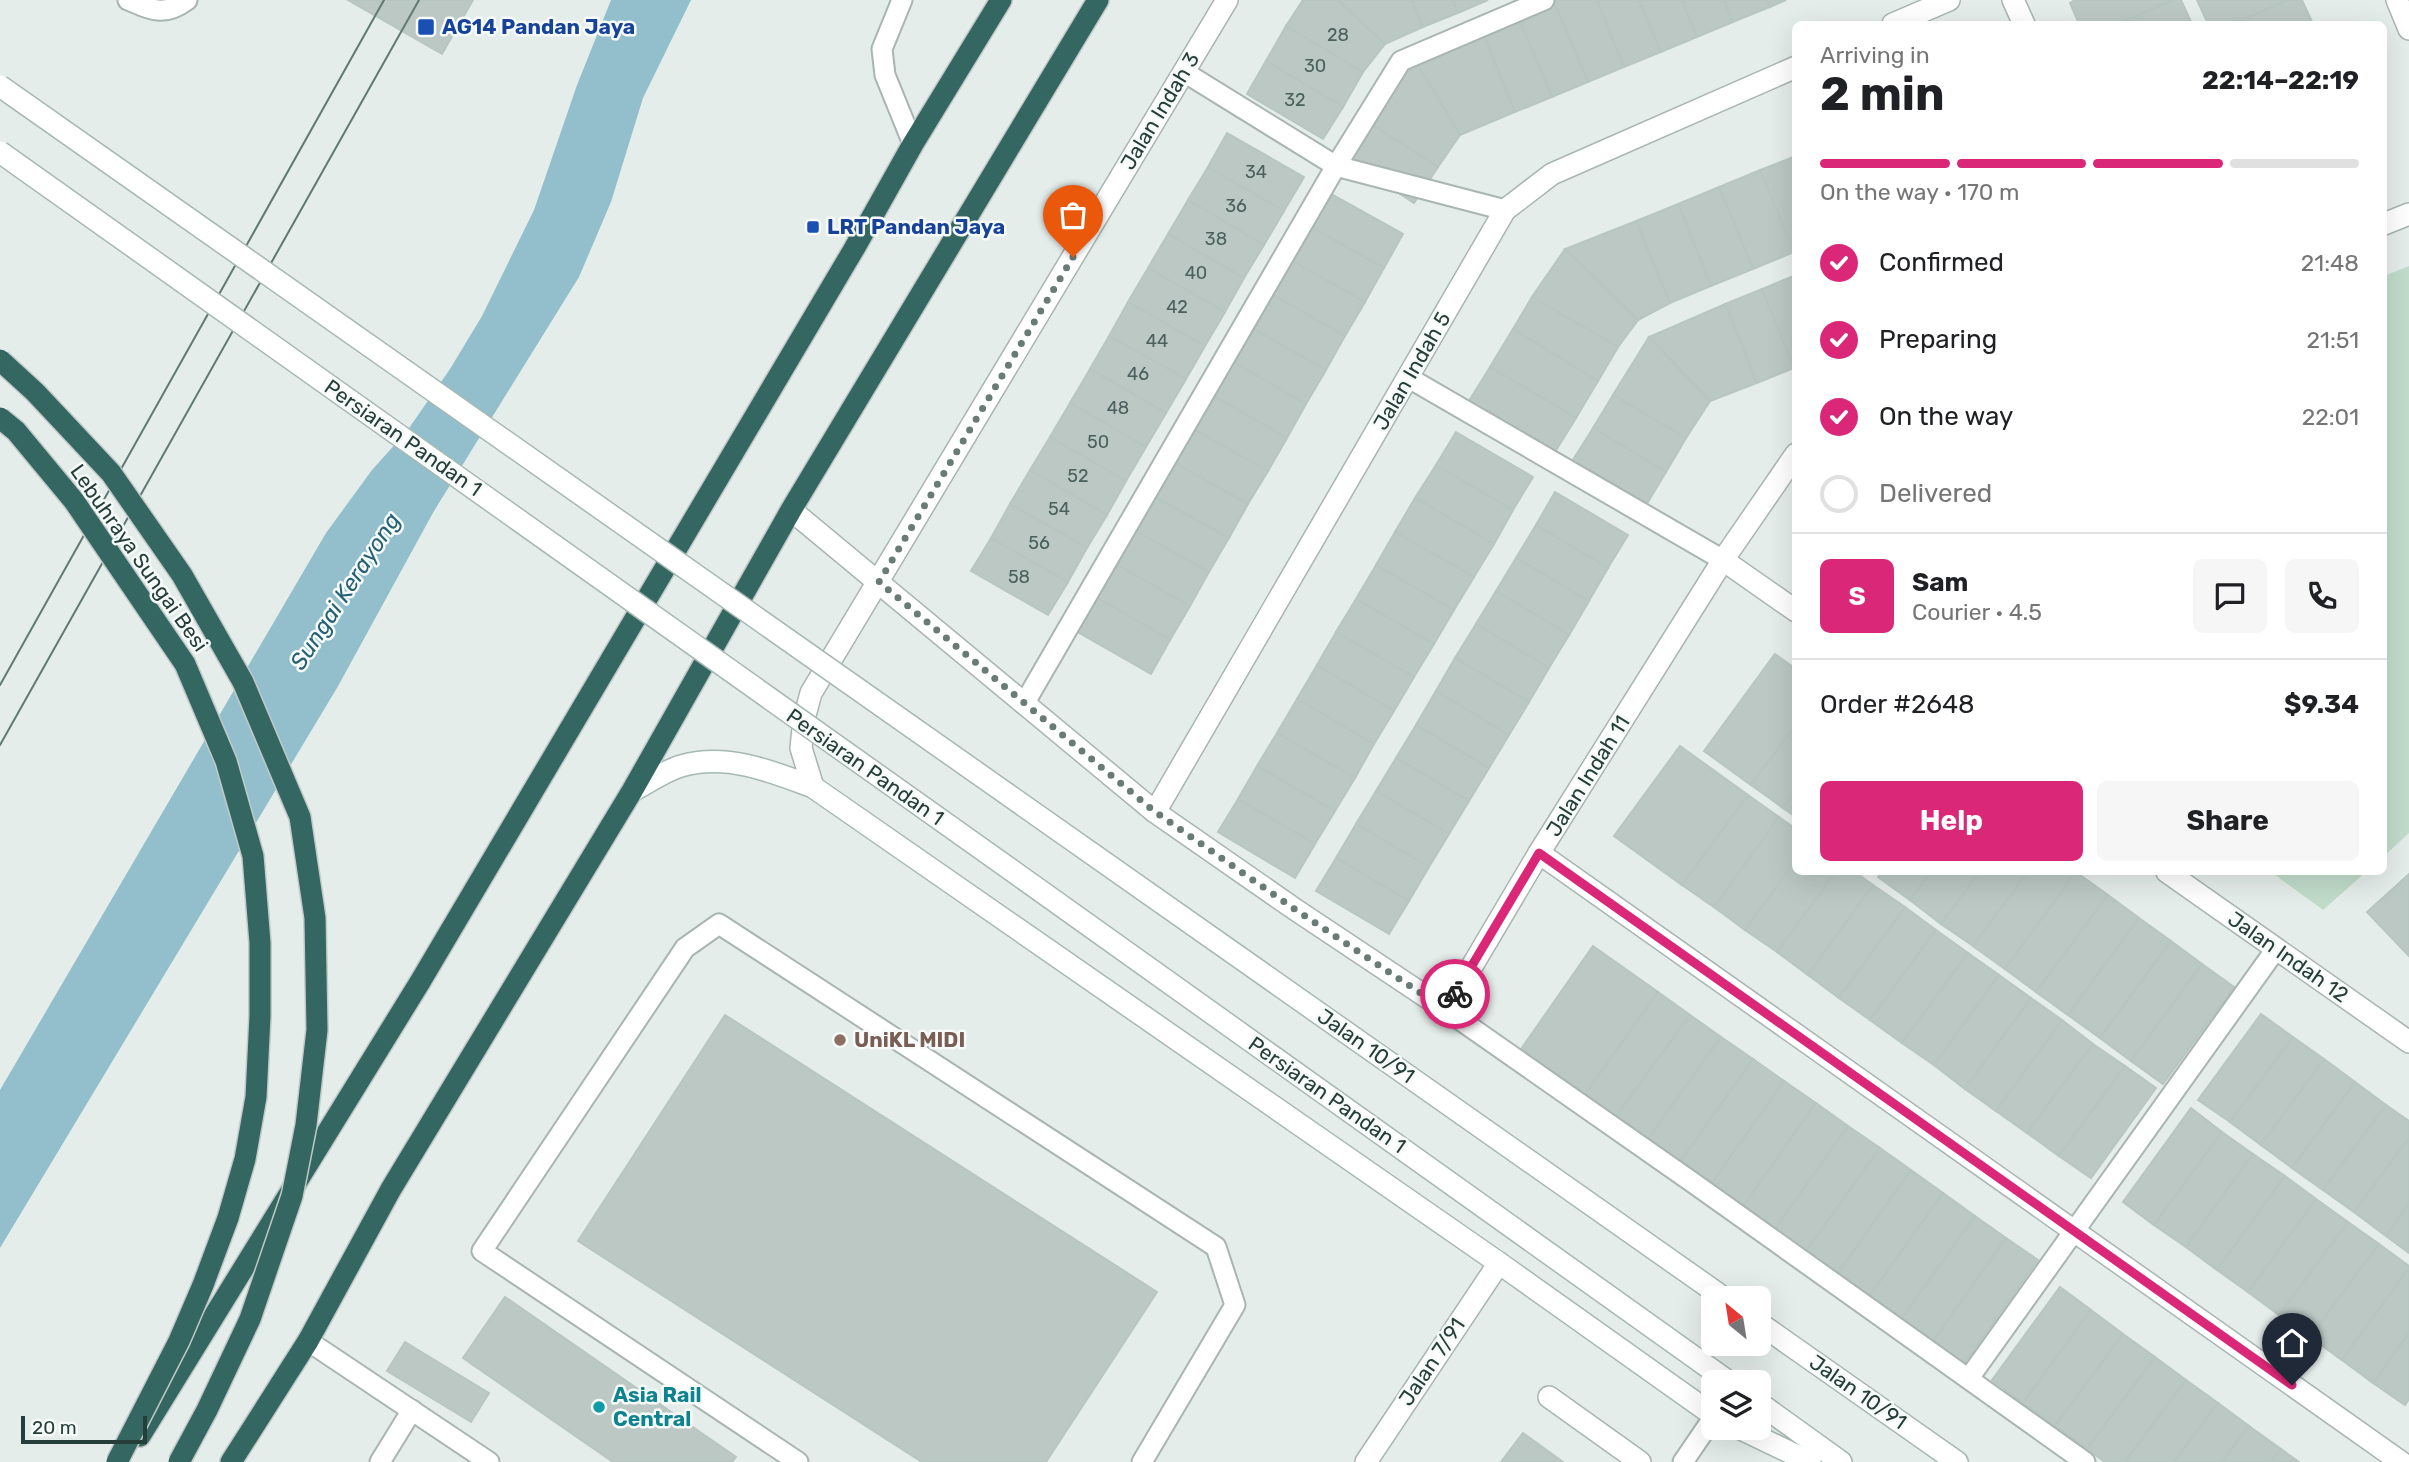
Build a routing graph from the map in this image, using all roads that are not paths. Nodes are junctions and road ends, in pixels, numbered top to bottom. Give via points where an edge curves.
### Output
1 (128, 0) edge
2 (187, 0) edge
3 (902, 0) edge
4 (1001, 0) edge
5 (1098, 0) edge
6 (1227, 0) edge
7 (1544, 0) edge
8 (1949, 0) edge
9 (2014, 0) edge
10 (2397, 0) edge
11 (1900, 21) edge
12 (2023, 21) edge
13 (2409, 29) edge
14 (1792, 69) edge
15 (1184, 72) junction
16 (0, 86) edge
17 (913, 144) junction
18 (0, 152) edge
19 (1336, 166) junction
20 (1505, 210) junction
21 (2409, 214) edge
22 (2387, 223) edge
23 (0, 360) edge
24 (1409, 377) junction
25 (0, 418) edge
26 (1792, 460) edge
27 (791, 510) junction
28 (1723, 560) junction
29 (879, 582) junction
30 (1792, 608) edge
31 (1024, 704) junction
32 (813, 787) junction
33 (632, 791) junction
34 (1154, 811) junction
35 (1539, 853) junction
36 (2171, 875) edge
37 (2276, 949) junction
38 (1446, 1010) junction
39 (2409, 1042) edge
40 (2074, 1231) junction
41 (1499, 1263) junction
42 (1707, 1286) edge
43 (1771, 1331) edge
44 (308, 1341) junction
45 (1713, 1370) edge
46 (1969, 1378) junction
47 (1549, 1396) dead end
48 (1701, 1407) edge
49 (412, 1410) junction
50 (1771, 1412) edge
51 (1701, 1434) edge
52 (1764, 1440) edge
53 (117, 1462) edge
54 (124, 1462) edge
55 (179, 1462) edge
56 (232, 1462) edge
57 (380, 1462) edge
58 (489, 1462) edge
59 (798, 1462) edge
60 (1142, 1462) edge
61 (1366, 1462) edge
62 (1640, 1462) edge
63 (1683, 1462) edge
64 (1810, 1462) edge
65 (1841, 1462) edge
66 (1957, 1462) edge
67 (2085, 1462) edge
68 (2401, 1462) edge

1 - 2 lane via 155,11
3 - 17 lane via 882,49 885,75
4 - 17 highway
5 - 27 highway
6 - 15 street, Jalan Indah 3
7 - 19 lane via 1401,61
8 - 11 street
9 - 12 street
10 - 13 street
14 - 20 street, Jalan Indah 5 via 1552,174
15 - 19 lane
15 - 29 street, Jalan Indah 3
16 - 42 street, Jalan 10/91, bridge
17 - 54 highway via 419,982
18 - 45 street, Persiaran Pandan 1, bridge
19 - 20 lane
19 - 31 lane
20 - 24 street, Jalan Indah 5
21 - 22 street
23 - 55 highway, Lebuhraya Sungai Besi, bridge via 111,473 182,575 243,682 300,817 316,943 317,1030 306,1125 292,1196 250,1319
24 - 28 lane
24 - 34 street, Jalan Indah 5
25 - 53 highway, Lebuhraya Sungai Besi, bridge via 74,501 185,664 226,761 253,856 260,1016 256,1097 245,1159 228,1218 179,1341
26 - 28 street, Jalan Indah 11
27 - 29 street
27 - 33 highway
28 - 30 street
28 - 35 street, Jalan Indah 11
29 - 31 street
29 - 32 street, Jalan Indah 3 via 811,693 801,748
31 - 34 street
32 - 33 street via 769,770 720,761 678,767
32 - 41 street
33 - 44 highway via 391,1189
34 - 38 street
35 - 38 street, Jalan Indah 11
35 - 40 street
36 - 37 street, Jalan Indah 12
37 - 39 street, Jalan Indah 12
37 - 40 lane
38 - 46 lane
40 - 46 lane
40 - 68 street
41 - 48 street
41 - 61 street, Jalan 7/91
43 - 66 street, Jalan 10/91
44 - 49 lane
44 - 56 highway
46 - 67 lane
47 - 62 street
49 - 57 lane
49 - 58 lane
50 - 65 street
51 - 63 lane
52 - 64 street
59 - 60 lane via 482,1251 685,947 719,924 1216,1247 1236,1305

